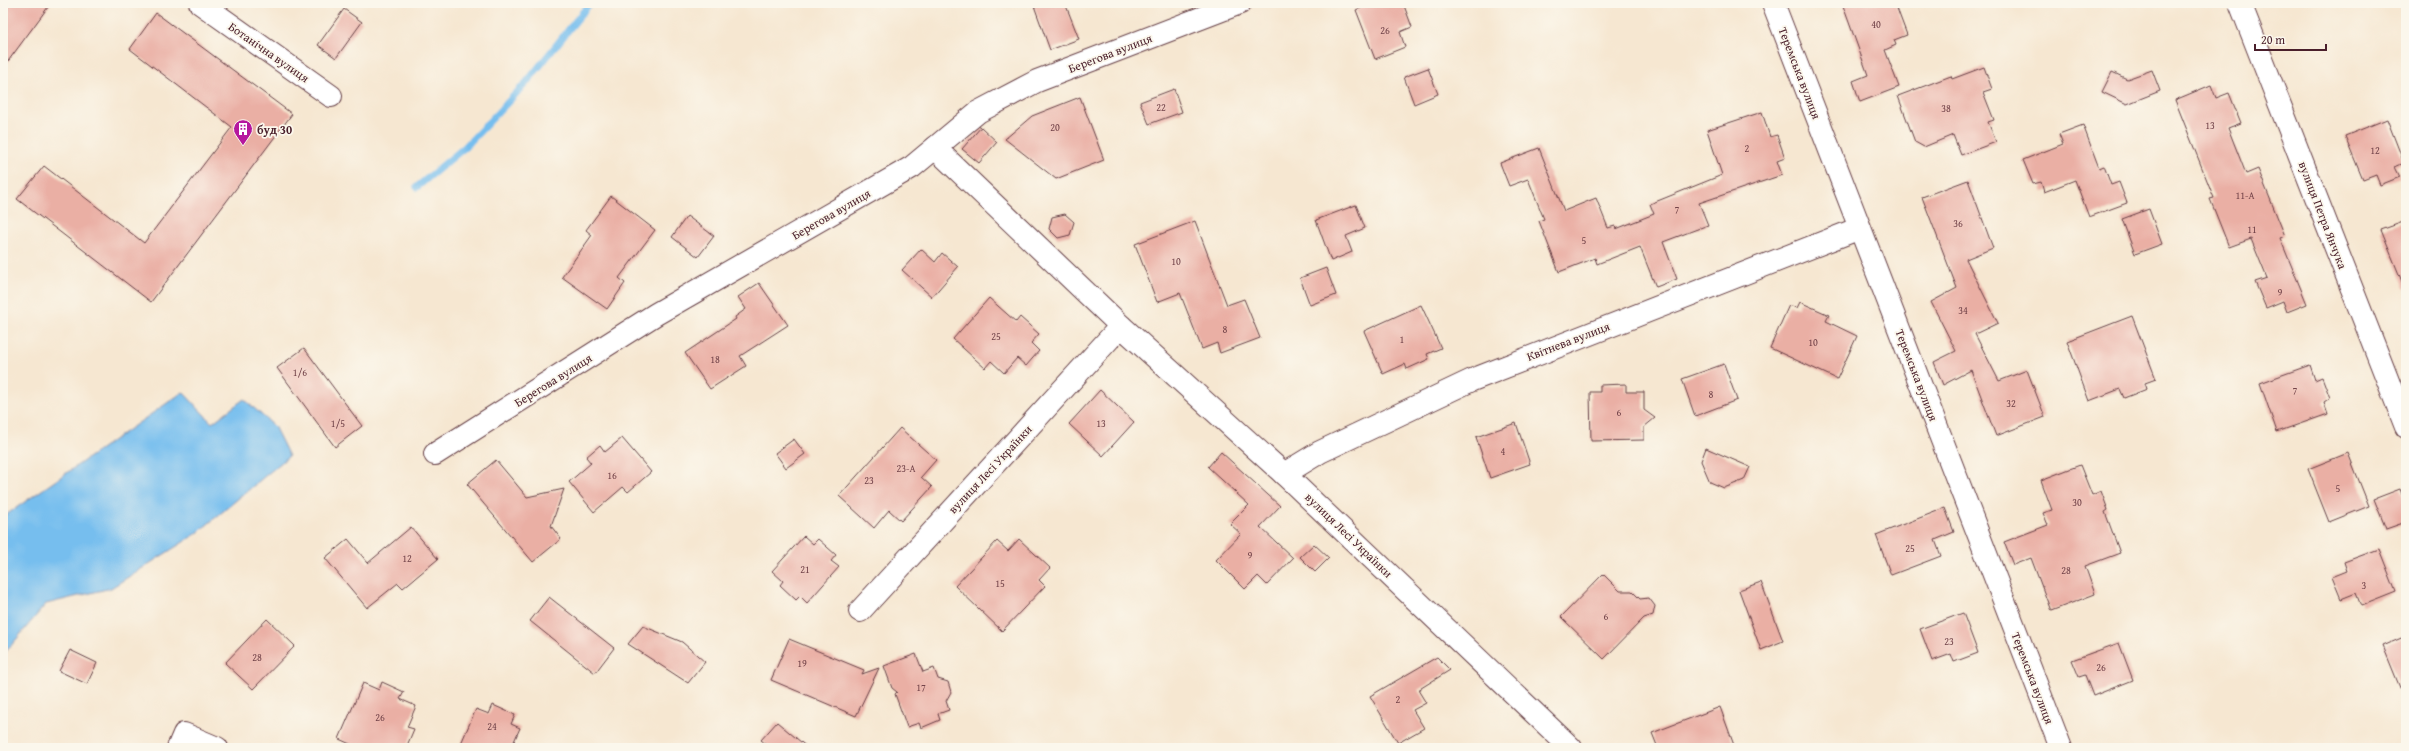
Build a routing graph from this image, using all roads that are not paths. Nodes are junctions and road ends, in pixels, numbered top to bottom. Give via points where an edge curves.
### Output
1 (1240, 3) edge
2 (1773, 3) edge
3 (2240, 3) edge
4 (206, 5) edge
5 (331, 96) dead end
6 (935, 148) junction
7 (1860, 228) junction
8 (1121, 326) junction
9 (2406, 427) edge
10 (435, 454) dead end
11 (1284, 474) junction
12 (860, 611) dead end
13 (181, 741) edge
14 (217, 748) edge
15 (1571, 748) edge
16 (2060, 748) edge

1 - 6 street, Берегова вулиця via 1037,81 978,112
2 - 7 street, Теремська вулиця
3 - 9 street, вулиця Петра Янчука
4 - 5 street, Ботанічна вулиця
6 - 8 street, вулиця Лесі Українки
6 - 10 street, Берегова вулиця via 912,167 656,314
7 - 11 street, Квітнева вулиця via 1472,380 1339,442
7 - 16 street, Теремська вулиця
8 - 11 street, вулиця Лесі Українки
8 - 12 street, вулиця Лесі Українки
11 - 15 street, вулиця Лесі Українки
13 - 14 street

